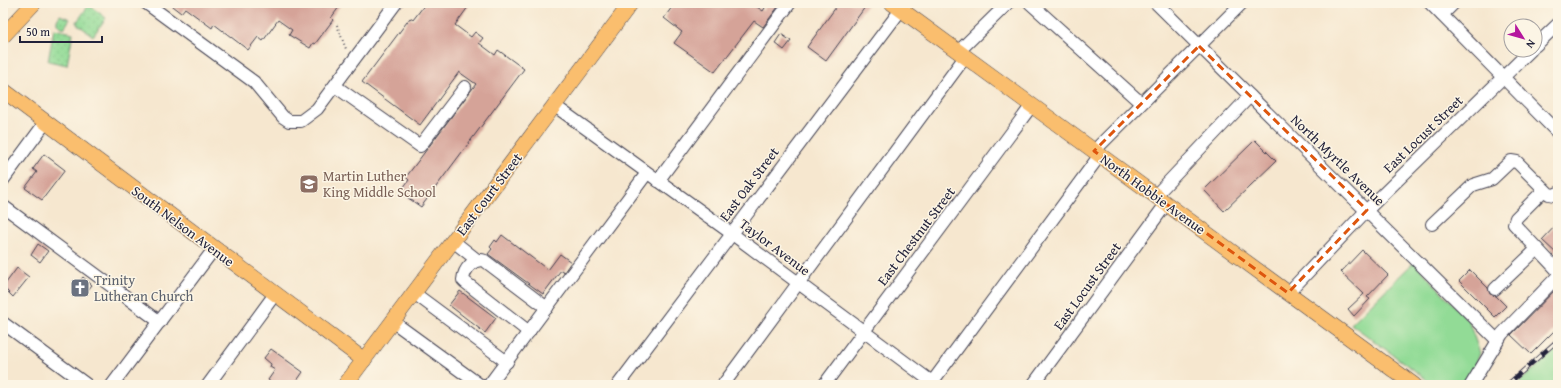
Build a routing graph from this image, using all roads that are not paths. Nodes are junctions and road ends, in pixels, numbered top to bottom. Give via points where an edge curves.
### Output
1 (34, 3) edge
2 (146, 3) edge
3 (396, 3) edge
4 (631, 3) edge
5 (790, 3) edge
6 (1008, 3) edge
7 (1030, 3) edge
8 (1156, 3) edge
9 (1242, 3) edge
10 (1430, 3) edge
11 (1454, 3) edge
12 (899, 5) edge
13 (1442, 15) junction
14 (1558, 24) edge
15 (3, 36) edge
16 (1543, 38) edge
17 (1198, 46) junction
18 (962, 54) junction
19 (1523, 58) edge
20 (1503, 77) junction
21 (336, 86) junction
22 (465, 87) dead end
23 (3, 90) edge
24 (1250, 96) junction
25 (1141, 104) junction
26 (1032, 105) junction
27 (555, 106) junction
28 (45, 123) junction
29 (1558, 133) edge
30 (1097, 153) junction
31 (647, 173) junction
32 (3, 180) edge
33 (658, 181) junction
34 (1544, 190) junction
35 (1558, 193) edge
36 (1161, 200) junction
37 (3, 206) edge
38 (1367, 210) junction
39 (1432, 224) dead end
40 (731, 233) junction
41 (453, 241) junction
42 (214, 249) junction
43 (1537, 249) junction
44 (477, 260) junction
45 (1558, 271) edge
46 (1558, 276) edge
47 (798, 283) junction
48 (1494, 289) dead end
49 (414, 293) junction
50 (1288, 293) junction
51 (275, 294) junction
52 (547, 308) junction
53 (392, 321) junction
54 (160, 322) junction
55 (3, 323) edge
56 (529, 332) junction
57 (864, 332) junction
58 (1497, 340) junction
59 (364, 360) junction
60 (507, 362) junction
61 (472, 383) edge
62 (933, 384) edge
63 (87, 385) edge
64 (112, 385) edge
65 (208, 385) edge
66 (345, 385) edge
67 (489, 385) edge
68 (618, 385) edge
69 (723, 385) edge
70 (824, 385) edge
71 (1033, 385) edge
72 (1414, 385) edge
73 (1471, 385) edge

1 - 15 main road
2 - 21 street via 254,82 278,112 289,121 301,121 313,114
3 - 21 street
4 - 27 main road, East Court Street
5 - 33 street
6 - 18 street
7 - 25 street
8 - 17 street, North Myrtle Avenue
9 - 17 street
10 - 13 street
11 - 13 street
12 - 18 main road, North Hobbie Avenue
12 - 40 street, East Oak Street
13 - 20 street
14 - 16 street
17 - 24 street, North Myrtle Avenue
17 - 25 street
18 - 26 main road, North Hobbie Avenue
18 - 47 street
19 - 20 street, East Locust Street
20 - 29 street
20 - 38 street, East Locust Street
21 - 22 street via 420,146
23 - 28 main road, South Nelson Avenue
24 - 36 street, East Locust Street
24 - 38 street, North Myrtle Avenue
25 - 30 street
26 - 30 main road, North Hobbie Avenue
26 - 57 street, East Chestnut Street
27 - 31 street, Taylor Avenue
27 - 41 main road, East Court Street
28 - 32 street
28 - 42 main road, South Nelson Avenue
30 - 36 main road, North Hobbie Avenue
30 - 62 street
31 - 33 street, Taylor Avenue
31 - 52 street
33 - 40 street, Taylor Avenue
34 - 35 street via 1551,195
34 - 39 street via 1517,162 1511,161 1492,179 1473,185
34 - 43 street via 1514,222
36 - 50 main road, North Hobbie Avenue
36 - 71 street, East Locust Street
37 - 54 street
38 - 50 street, East Locust Street
38 - 58 street, North Myrtle Avenue
40 - 47 street, Taylor Avenue
40 - 68 street, East Oak Street
41 - 44 street
41 - 49 main road, East Court Street
42 - 51 main road, South Nelson Avenue
42 - 54 street
43 - 45 street
43 - 48 street
44 - 52 street via 485,261
44 - 56 street via 466,272 463,280
46 - 58 street
47 - 57 street, Taylor Avenue
47 - 69 street
49 - 53 main road, East Court Street
49 - 60 street
50 - 72 main road, North Hobbie Avenue
51 - 59 main road, South Nelson Avenue
51 - 65 street
52 - 56 street
53 - 59 main road, East Court Street
53 - 61 street
54 - 64 street
55 - 63 street
56 - 60 street
57 - 62 street, Taylor Avenue
57 - 70 street, East Chestnut Street
58 - 73 street
59 - 66 main road, East Court Street
60 - 67 street

